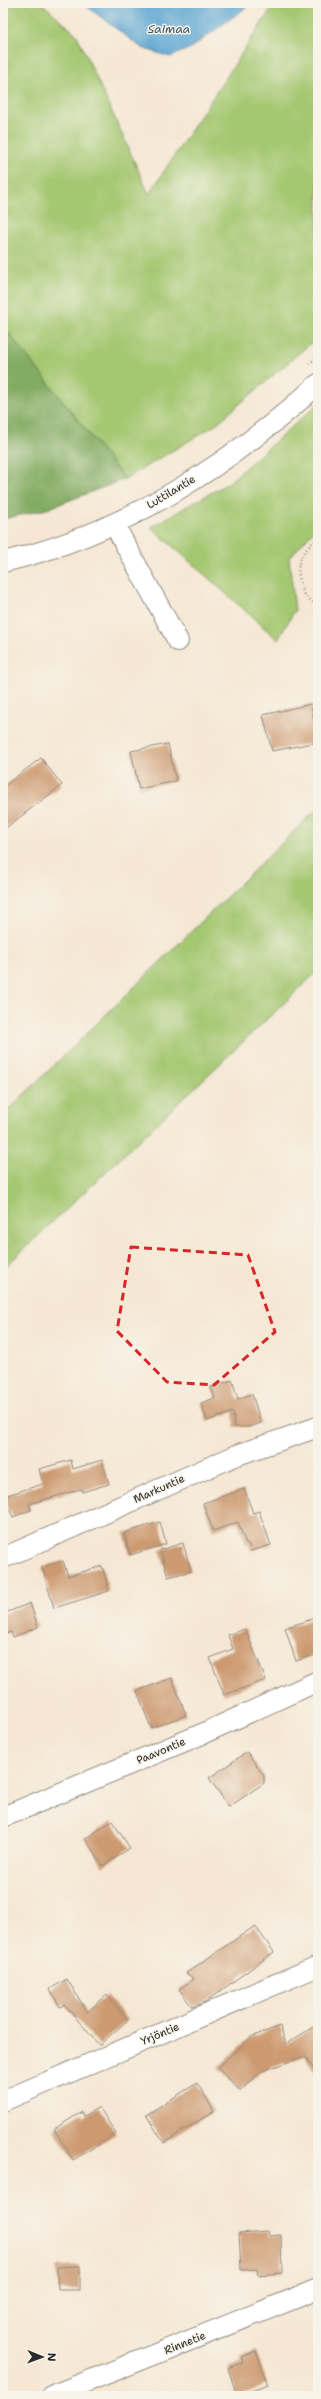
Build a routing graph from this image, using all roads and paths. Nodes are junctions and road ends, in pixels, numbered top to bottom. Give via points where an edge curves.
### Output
1 (318, 356) edge
2 (308, 365) dead end
3 (318, 384) edge
4 (114, 524) junction
5 (318, 537) edge
6 (3, 562) edge
7 (318, 606) edge
8 (178, 641) dead end
9 (318, 1427) edge
10 (3, 1558) edge
11 (318, 1681) edge
12 (3, 1817) edge
13 (318, 1966) edge
14 (3, 2101) edge
15 (318, 2289) edge
16 (51, 2396) edge

1 - 2 path
3 - 4 street, Luttilantie via 221,461
4 - 6 street, Luttilantie via 73,542
4 - 8 street
5 - 7 path via 303,552 297,563 304,595
9 - 10 street, Markuntie via 237,1455
11 - 12 street, Paavontie via 202,1734
13 - 14 street, Yrjöntie
15 - 16 street, Rinnetie

